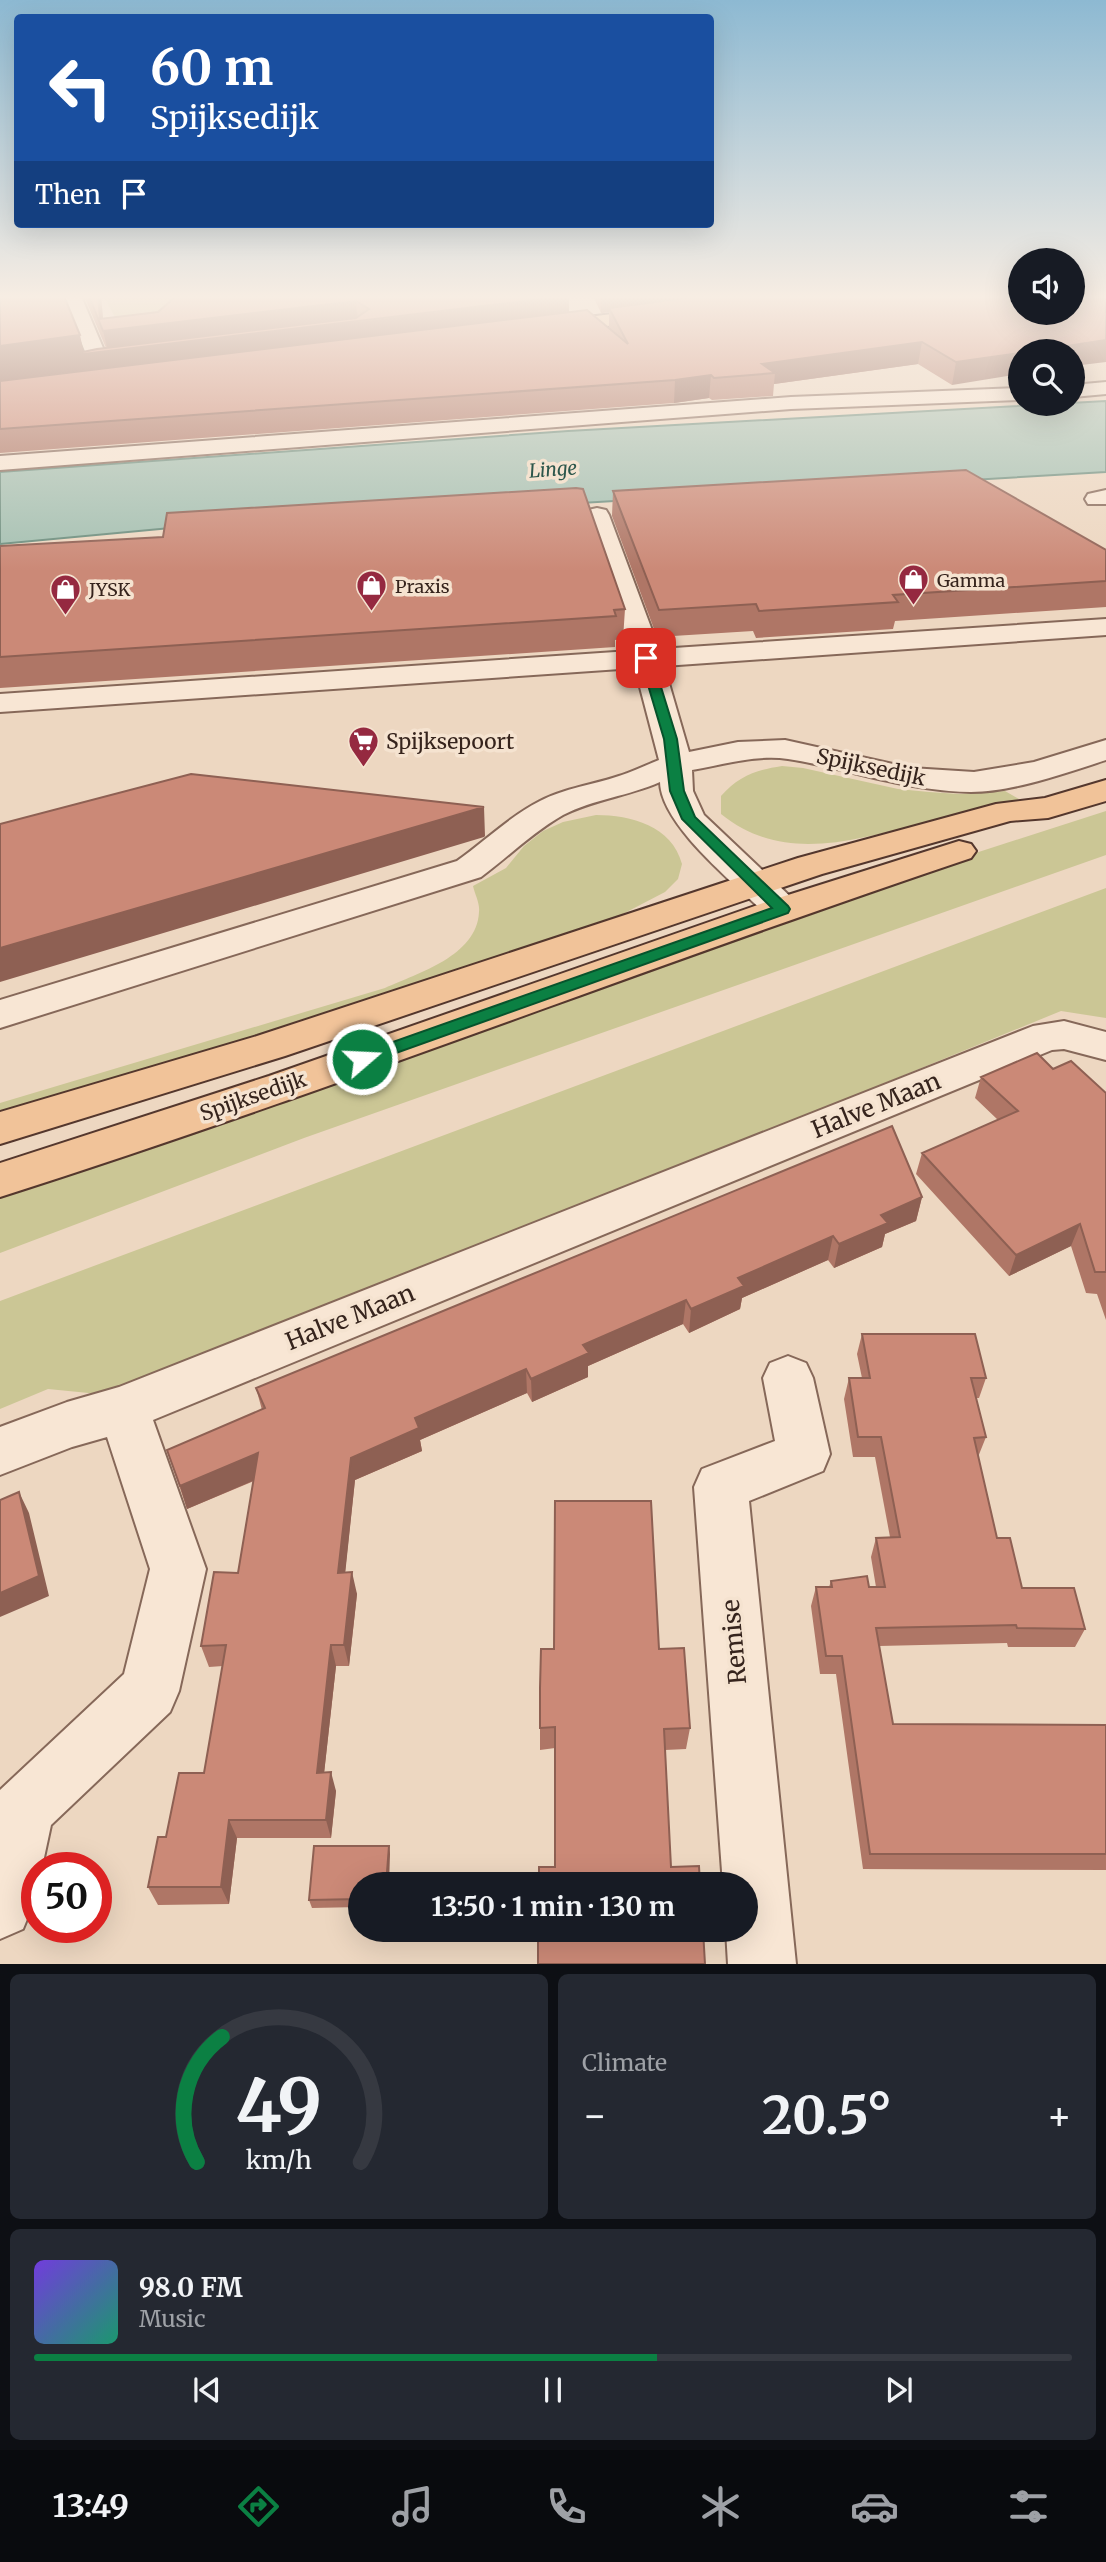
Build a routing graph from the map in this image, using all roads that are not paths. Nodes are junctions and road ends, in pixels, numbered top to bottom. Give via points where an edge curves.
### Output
1 (65, 388) edge
2 (1106, 388) edge
3 (1085, 390) edge
4 (1008, 394) edge
5 (0, 396) edge
6 (0, 464) edge
7 (597, 515) dead end
8 (1106, 627) edge
9 (643, 648) junction
10 (0, 703) edge
11 (1106, 750) edge
12 (676, 764) junction
13 (1106, 790) edge
14 (769, 897) junction
15 (0, 1014) edge
16 (1106, 1046) edge
17 (0, 1128) edge
18 (0, 1180) edge
19 (788, 1378) dead end
20 (123, 1409) junction
21 (0, 1451) edge
22 (0, 1906) edge
23 (762, 1964) edge

1 - 5 main road
2 - 3 street
4 - 6 street via 791,403
7 - 9 street
8 - 9 street
9 - 10 street
9 - 12 street
11 - 12 street, Spijksedijk via 1039,771 974,782 911,778 785,750 738,752
12 - 14 street via 677,791 689,819
12 - 15 street, Spijksedijk via 552,808 513,832 483,860 452,875
13 - 14 main road, Spijksedijk via 1048,808 1027,826 983,843
14 - 17 main road, Spijksedijk
14 - 18 main road, Spijksedijk via 284,1087
16 - 20 street, Halve Maan via 1065,1035 1047,1036
19 - 23 street, Remise via 804,1454 721,1487
20 - 21 street, Halve Maan
20 - 22 street via 178,1569 149,1691 24,1808

